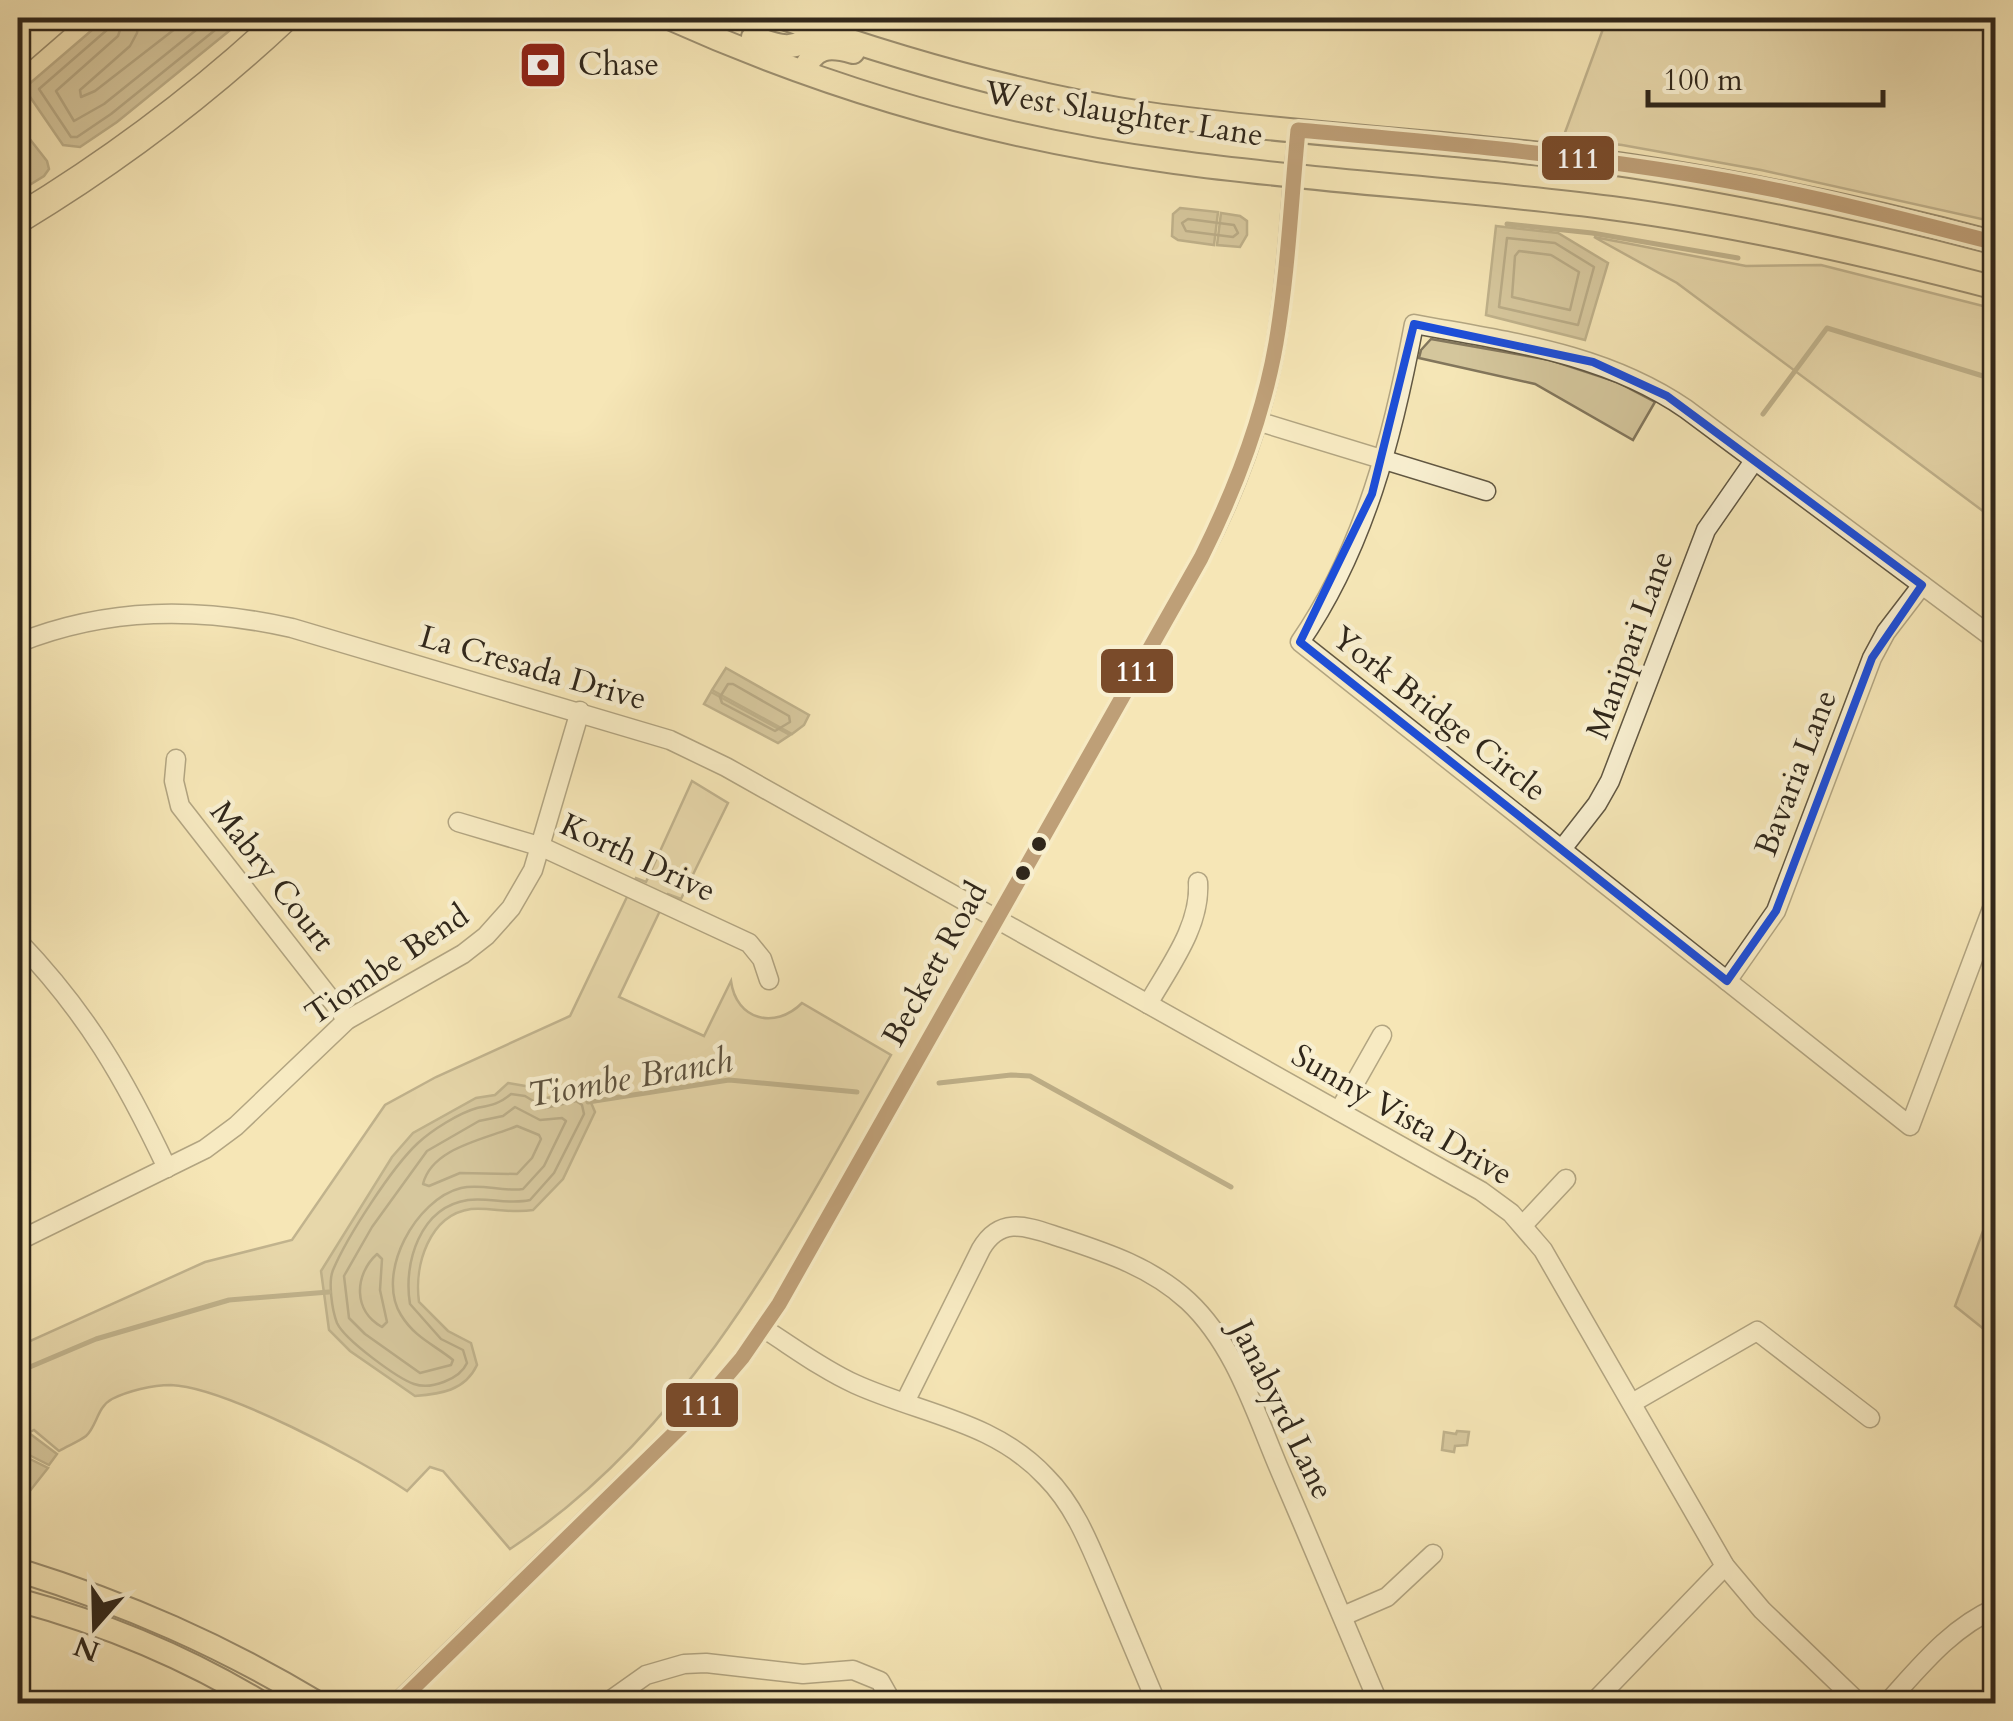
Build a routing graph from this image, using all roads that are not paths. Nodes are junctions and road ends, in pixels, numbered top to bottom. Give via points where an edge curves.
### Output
1 (56, 18) edge
2 (284, 18) edge
3 (673, 18) edge
4 (698, 18) edge
5 (783, 18) edge
6 (815, 29) junction
7 (18, 50) edge
8 (804, 71) junction
9 (968, 76) junction
10 (1298, 130) junction
11 (1293, 174) junction
12 (18, 218) edge
13 (1996, 244) edge
14 (1996, 288) edge
15 (1257, 421) junction
16 (1384, 460) junction
17 (1754, 462) junction
18 (1486, 490) dead end
19 (1922, 586) junction
20 (1996, 640) edge
21 (18, 643) edge
22 (580, 711) junction
23 (176, 759) dead end
24 (458, 822) dead end
25 (542, 846) junction
26 (1562, 849) junction
27 (1198, 882) dead end
28 (1996, 898) edge
29 (996, 918) junction
30 (18, 941) edge
31 (769, 980) dead end
32 (1726, 981) junction
33 (1148, 1004) junction
34 (347, 1020) junction
35 (1382, 1035) dead end
36 (1339, 1111) junction
37 (167, 1168) junction
38 (1566, 1178) dead end
39 (1523, 1225) junction
40 (18, 1241) edge
41 (763, 1328) junction
42 (904, 1402) junction
43 (1632, 1403) junction
44 (1870, 1418) dead end
45 (1433, 1554) dead end
46 (1724, 1566) junction
47 (18, 1570) edge
48 (18, 1600) edge
49 (1996, 1608) edge
50 (1343, 1616) junction
51 (262, 1704) edge
52 (319, 1704) edge
53 (396, 1704) edge
54 (605, 1704) edge
55 (893, 1704) edge
56 (1157, 1704) edge
57 (1378, 1704) edge
58 (1592, 1704) edge
59 (1860, 1704) edge
60 (1886, 1704) edge

1 - 7 highway
2 - 12 highway via 158,126
3 - 8 main road, West Slaughter Lane
4 - 6 main road via 789,48
5 - 6 main road, West Slaughter Lane
6 - 9 main road, West Slaughter Lane
8 - 9 main road via 815,52 833,48 927,75
8 - 11 main road, West Slaughter Lane via 1015,133 1176,162
9 - 10 main road, West Slaughter Lane via 1150,114
10 - 11 street, Beckett Road
10 - 13 main road, West Slaughter Lane via 1552,155 1726,181
11 - 14 main road, West Slaughter Lane via 1634,211
11 - 15 street, Beckett Road via 1280,319
15 - 16 street
15 - 29 street, Beckett Road via 1201,558
16 - 17 street, York Bridge Circle via 1414,324 1550,350 1623,374 1667,396
16 - 18 street
16 - 26 street, York Bridge Circle via 1345,561 1300,642
17 - 19 street, York Bridge Circle
17 - 26 street, Manipari Lane via 1706,530 1610,781
19 - 20 street, York Bridge Circle
19 - 32 street, Bavaria Lane via 1872,658 1776,911
21 - 22 street, La Cresada Drive via 126,615 232,616
22 - 25 street, Tiombe Bend
22 - 29 street, La Cresada Drive via 726,766
23 - 34 street, Mabry Court via 175,789 185,814
24 - 25 street, Korth Drive
25 - 31 street, Korth Drive via 749,943
25 - 34 street, Tiombe Bend via 526,884 486,936
26 - 32 street, York Bridge Circle
27 - 33 street via 1193,922
28 - 32 street, York Bridge Circle via 1910,1126
29 - 33 street, Sunny Vista Drive
29 - 41 street, Beckett Road
30 - 37 street via 94,1032
33 - 36 street, Sunny Vista Drive
34 - 37 street, Tiombe Bend via 236,1126
35 - 36 street
36 - 39 street, Sunny Vista Drive via 1481,1191
37 - 40 street, Tiombe Bend
38 - 39 street
39 - 43 street, Sunny Vista Drive
41 - 42 street via 839,1376
41 - 53 street, Beckett Road via 696,1412
42 - 50 street, Janabyrd Lane via 997,1230 1026,1226 1122,1259 1187,1300 1226,1349
42 - 56 street via 987,1432 1048,1478 1078,1521
43 - 44 street via 1757,1331
43 - 46 street, Sunny Vista Drive
45 - 50 street via 1387,1597
46 - 58 street
46 - 59 street, Sunny Vista Drive
47 - 52 main road via 188,1632
48 - 51 main road via 144,1643
49 - 60 street via 1954,1632
50 - 57 street, Janabyrd Lane
54 - 55 street via 646,1676 706,1663 803,1674 864,1672 886,1686

